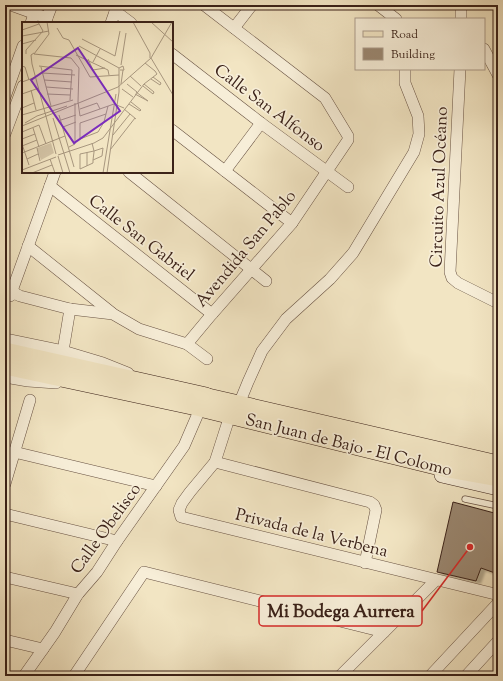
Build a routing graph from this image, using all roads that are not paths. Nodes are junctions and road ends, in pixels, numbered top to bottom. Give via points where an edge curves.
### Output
1 (11, 5) edge
2 (204, 5) edge
3 (252, 5) edge
4 (378, 5) edge
5 (461, 5) edge
6 (116, 8) edge
7 (35, 10) edge
8 (49, 14) edge
9 (395, 18) edge
10 (461, 18) edge
11 (111, 22) edge
12 (130, 22) edge
13 (234, 28) junction
14 (22, 49) edge
15 (485, 51) edge
16 (173, 55) edge
17 (405, 70) edge
18 (460, 70) edge
19 (498, 75) edge
20 (22, 91) edge
21 (5, 98) edge
22 (11, 110) edge
23 (261, 123) junction
24 (173, 131) edge
25 (5, 134) edge
26 (225, 171) junction
27 (326, 171) junction
28 (55, 173) edge
29 (130, 173) edge
30 (50, 186) junction
31 (348, 187) dead end
32 (292, 223) junction
33 (28, 246) junction
34 (252, 268) junction
35 (266, 281) dead end
36 (10, 295) edge
37 (498, 303) edge
38 (70, 308) junction
39 (113, 314) junction
40 (212, 314) junction
41 (5, 339) edge
42 (188, 344) junction
43 (5, 351) edge
44 (63, 351) junction
45 (207, 359) dead end
46 (5, 366) edge
47 (5, 376) edge
48 (144, 382) junction
49 (78, 383) junction
50 (30, 400) dead end
51 (205, 403) junction
52 (230, 407) junction
53 (342, 443) junction
54 (14, 452) junction
55 (215, 462) junction
56 (498, 464) edge
57 (498, 478) edge
58 (5, 484) edge
59 (156, 486) junction
60 (498, 488) edge
61 (465, 498) dead end
62 (498, 506) edge
63 (5, 514) edge
64 (117, 541) junction
65 (365, 563) junction
66 (5, 577) edge
67 (436, 580) junction
68 (78, 594) junction
69 (498, 596) edge
70 (498, 603) edge
71 (384, 632) junction
72 (5, 640) edge
73 (498, 641) edge
74 (43, 649) junction
75 (24, 676) edge
76 (74, 676) edge
77 (340, 676) edge
78 (430, 676) edge
79 (466, 676) edge

1 - 7 street
2 - 13 street, Avendida San Pablo
3 - 13 street
4 - 9 street
5 - 10 street
6 - 11 street
6 - 12 street
7 - 8 street
13 - 27 street, Avendida San Pablo via 325,98 348,136 348,140
14 - 21 street
15 - 19 street
16 - 23 street, Calle San Alfonso
17 - 52 street via 405,83 418,116 419,134 414,152 353,253 330,279 286,319 262,351 248,382
18 - 37 street, Circuito Azul Océano via 450,272 458,283
20 - 22 street
21 - 22 street
22 - 25 street
23 - 26 street
23 - 27 street, Calle San Alfonso
24 - 26 street
26 - 32 street
27 - 31 street, Calle San Alfonso
27 - 32 street, Avendida San Pablo
28 - 30 street
29 - 34 street
30 - 33 street
30 - 40 street, Calle San Gabriel
32 - 34 street, Avendida San Pablo
33 - 36 street
33 - 39 street
34 - 35 street
34 - 40 street, Avendida San Pablo
36 - 38 street
38 - 39 street
38 - 44 street
39 - 42 street via 139,329
40 - 42 street, Avendida San Pablo
41 - 44 street
42 - 45 street
43 - 48 main road
44 - 48 street via 123,370
46 - 49 main road
47 - 49 street via 28,381
48 - 51 main road
49 - 51 main road
50 - 54 street
51 - 52 main road, San Juan de Bajo - El Colomo
51 - 59 street, Calle Obelisco via 184,446
52 - 53 main road, San Juan de Bajo - El Colomo
52 - 55 street
52 - 56 main road, San Juan de Bajo - El Colomo
53 - 57 main road, San Juan de Bajo - El Colomo
53 - 60 main road via 410,467
54 - 58 street
54 - 59 street
55 - 65 street via 370,502 376,510
55 - 65 street, Privada de la Verbena via 182,503 179,510 181,517
59 - 64 street, Calle Obelisco
61 - 62 lane
63 - 64 street
64 - 68 street, Calle Obelisco via 97,572
65 - 67 street, Privada de la Verbena
66 - 68 street
67 - 69 street, Privada de la Verbena
67 - 71 street
68 - 74 street, Calle Obelisco
70 - 78 street
71 - 76 street via 144,572
71 - 77 street
72 - 74 street
73 - 79 street
74 - 75 street, Calle Obelisco

